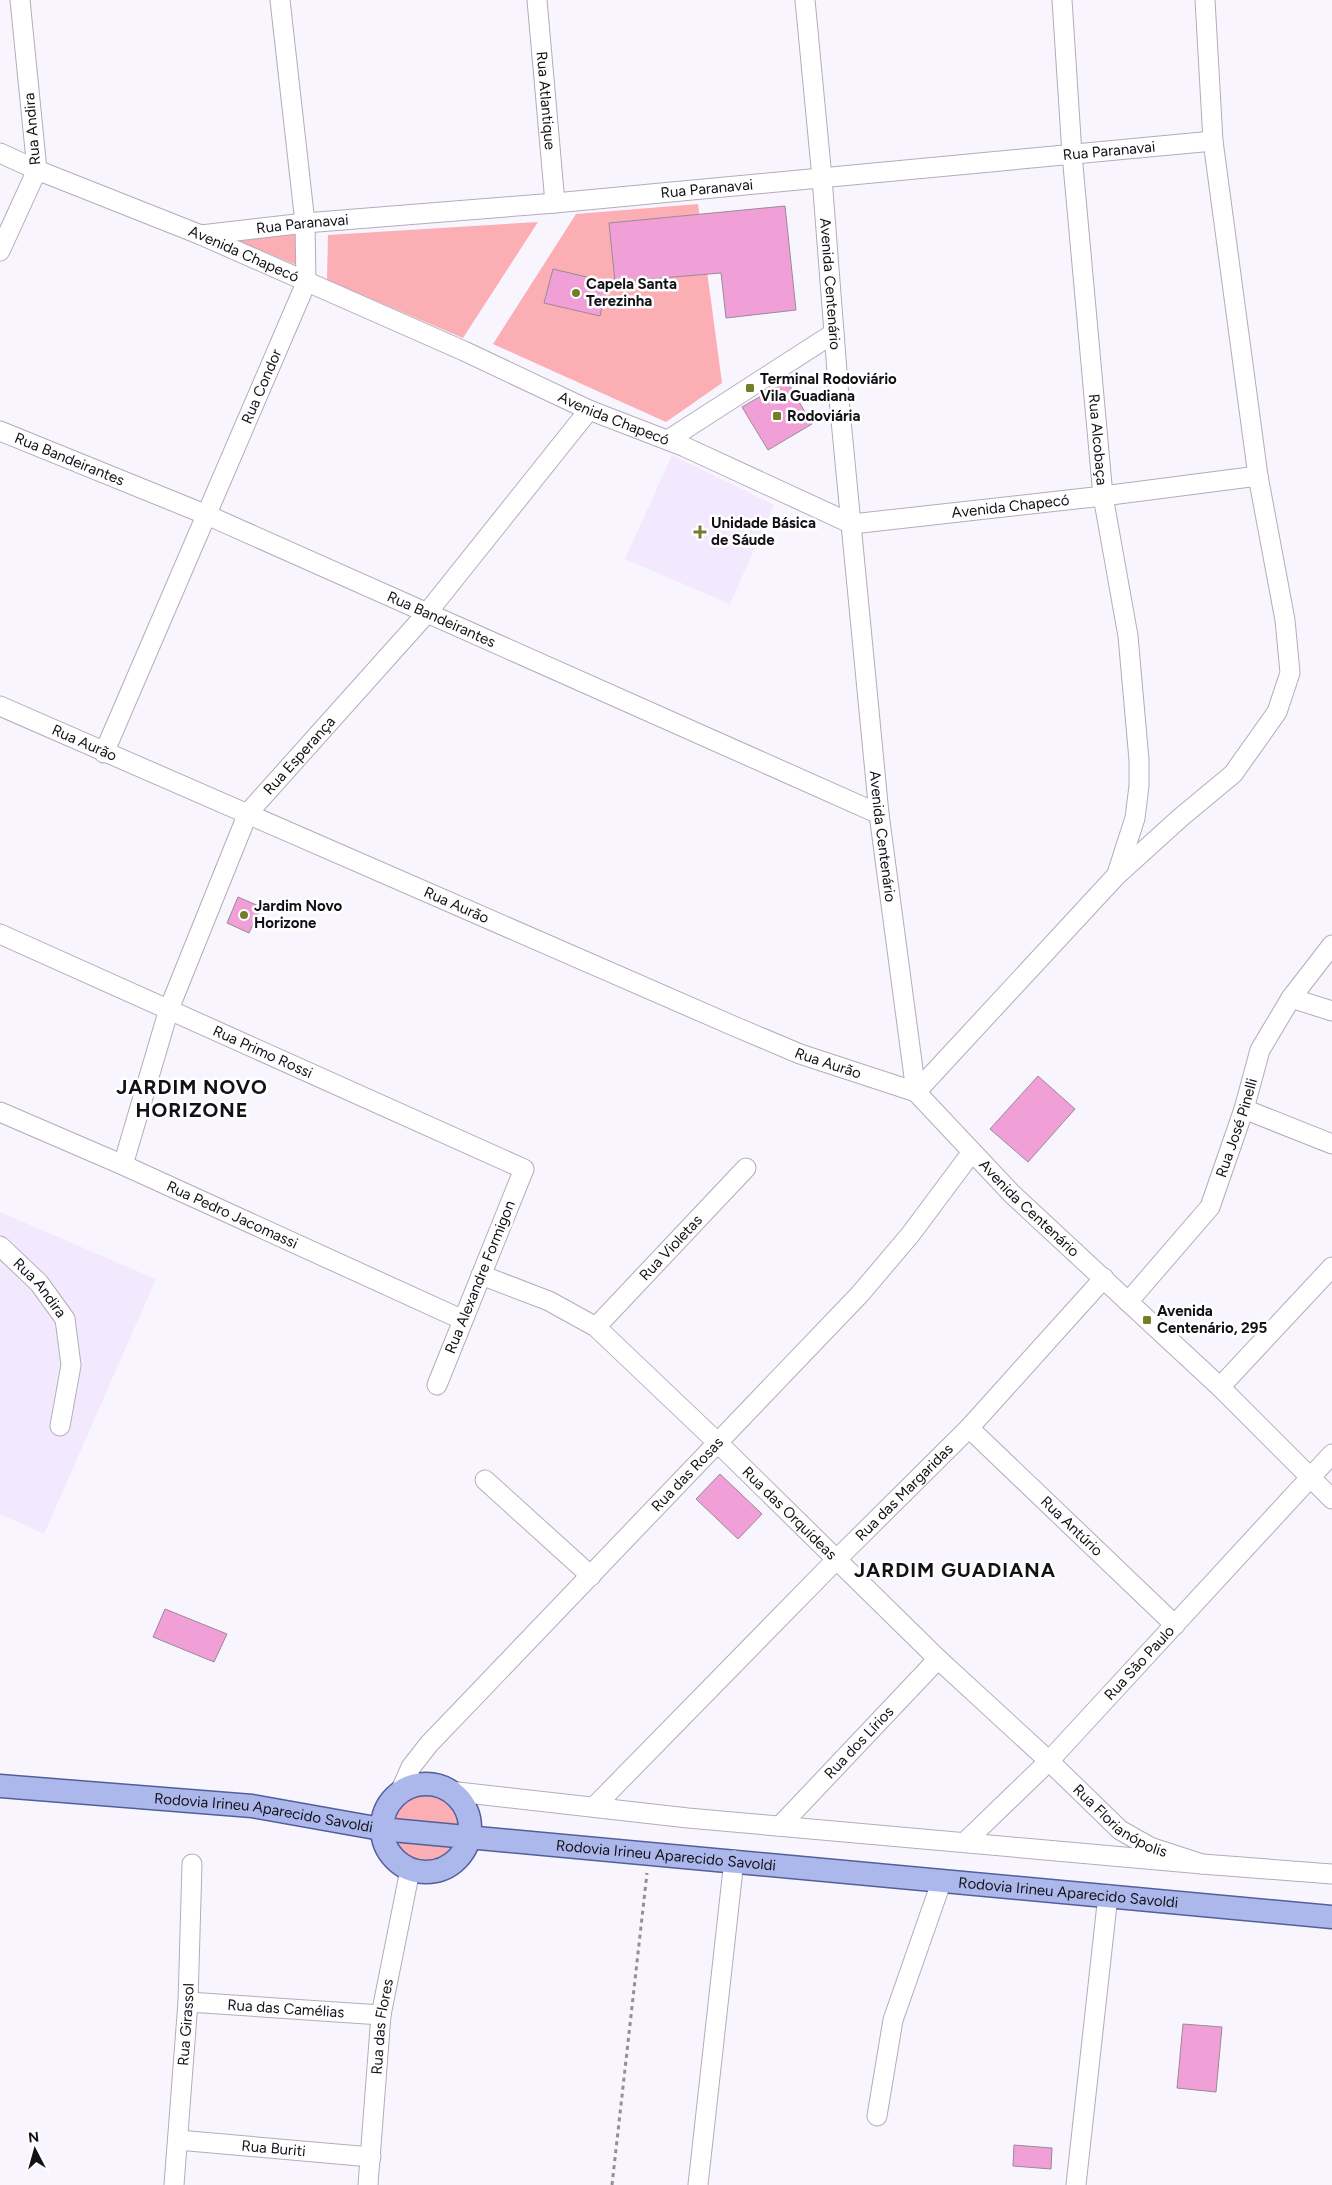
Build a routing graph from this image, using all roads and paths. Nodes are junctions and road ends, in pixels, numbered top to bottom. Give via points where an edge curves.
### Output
1 (20, 0) edge
2 (280, 0) edge
3 (537, 0) edge
4 (805, 0) edge
5 (1062, 0) edge
6 (1205, 0) edge
7 (1213, 141) junction
8 (0, 153) edge
9 (1072, 154) junction
10 (37, 170) junction
11 (822, 178) junction
12 (555, 203) junction
13 (305, 223) junction
14 (201, 235) junction
15 (0, 251) edge
16 (306, 283) junction
17 (834, 333) junction
18 (589, 410) junction
19 (0, 431) edge
20 (668, 440) junction
21 (1258, 476) junction
22 (1104, 496) junction
23 (207, 515) junction
24 (852, 524) junction
25 (427, 613) junction
26 (0, 706) edge
27 (104, 753) junction
28 (248, 813) junction
29 (879, 814) junction
30 (1116, 876) junction
31 (0, 934) edge
32 (1332, 945) edge
33 (1291, 998) junction
34 (169, 1010) junction
35 (1332, 1012) edge
36 (916, 1092) junction
37 (1244, 1109) junction
38 (0, 1112) edge
39 (1332, 1144) edge
40 (972, 1152) junction
41 (123, 1165) junction
42 (746, 1168) dead end
43 (524, 1169) joint
44 (0, 1246) edge
45 (1332, 1267) edge
46 (480, 1275) junction
47 (1104, 1278) junction
48 (1128, 1302) junction
49 (462, 1320) junction
50 (596, 1327) junction
51 (436, 1386) dead end
52 (1220, 1387) junction
53 (60, 1426) dead end
54 (969, 1428) junction
55 (717, 1442) junction
56 (1332, 1454) edge
57 (1309, 1478) junction
58 (485, 1480) dead end
59 (1332, 1500) edge
60 (837, 1559) junction
61 (591, 1576) junction
62 (1175, 1625) junction
63 (938, 1659) junction
64 (1049, 1761) junction
65 (0, 1786) edge
66 (449, 1791) junction
67 (400, 1792) junction
68 (594, 1807) junction
69 (780, 1826) junction
70 (381, 1829) junction
71 (469, 1835) junction
72 (964, 1842) junction
73 (650, 1853) junction
74 (734, 1860) junction
75 (192, 1864) dead end
76 (1202, 1864) junction
77 (410, 1870) junction
78 (1331, 1873) edge
79 (942, 1880) junction
80 (1108, 1895) junction
81 (1332, 1917) edge
82 (188, 2002) junction
83 (381, 2015) junction
84 (877, 2116) dead end
85 (178, 2140) junction
86 (371, 2157) junction
87 (174, 2185) edge
88 (368, 2185) edge
89 (612, 2185) edge
90 (698, 2185) edge
91 (1076, 2185) edge

1 - 10 street, Rua Andira
2 - 13 street, Rua Condor
3 - 12 street, Rua Atlantique
4 - 11 street, Avenida Centenário
5 - 9 street, Rua Alcobaça
6 - 7 street
7 - 9 street, Rua Paranavai
7 - 21 street
8 - 10 street, Avenida Chapecó
9 - 11 street, Rua Paranavai
9 - 22 street, Rua Alcobaça
10 - 14 street, Avenida Chapecó
10 - 15 street, Rua Andira
11 - 12 street, Rua Paranavai
11 - 17 street, Avenida Centenário
12 - 13 street, Rua Paranavai
13 - 14 street, Rua Paranavai
13 - 16 street, Rua Condor
14 - 16 street, Avenida Chapecó
16 - 18 street, Avenida Chapecó via 464,351
16 - 23 street, Rua Condor
17 - 20 street
17 - 24 street, Avenida Centenário
18 - 20 street, Avenida Chapecó
18 - 25 street, Rua Esperança
19 - 23 street, Rua Bandeirantes
20 - 24 street, Avenida Chapecó
21 - 22 street, Avenida Chapecó
21 - 30 street via 1285,620 1290,673 1278,712 1233,774
22 - 24 street, Avenida Chapecó
22 - 30 street, Rua Alcobaça via 1128,636 1139,760 1135,818
23 - 25 street, Rua Bandeirantes
23 - 27 street, Rua Condor
24 - 29 street, Avenida Centenário
25 - 28 street, Rua Esperança
25 - 29 street, Rua Bandeirantes
26 - 27 street, Rua Aurão
27 - 28 street, Rua Aurão
28 - 34 street, Rua Esperança
28 - 36 street, Rua Aurão via 800,1054
29 - 36 street, Avenida Centenário
30 - 36 street
31 - 34 street, Rua Primo Rossi
32 - 33 street, Rua José Pinelli
33 - 35 street
33 - 37 street, Rua José Pinelli via 1260,1050
34 - 41 street, Rua Esperança
34 - 43 street, Rua Primo Rossi
36 - 40 street, Avenida Centenário
37 - 39 street
37 - 48 street, Rua José Pinelli via 1210,1207
38 - 41 street, Rua Pedro Jacomassi
40 - 47 street, Avenida Centenário via 1012,1194
40 - 55 street, Rua das Rosas via 860,1294
41 - 49 street, Rua Pedro Jacomassi
42 - 50 street, Rua Violetas
43 - 46 street, Rua Alexandre Formigon
44 - 53 street, Rua Andira via 39,1283 65,1319 71,1365
45 - 52 street
46 - 49 street, Rua Alexandre Formigon
46 - 50 street, Rua das Orquídeas via 549,1301
47 - 48 street, Avenida Centenário
47 - 54 street, Rua das Margaridas
48 - 52 street, Avenida Centenário
49 - 51 street, Rua Alexandre Formigon
50 - 55 street, Rua das Orquídeas
52 - 57 street, Avenida Centenário
54 - 60 street, Rua das Margaridas
54 - 62 street, Rua Antúrio
55 - 60 street, Rua das Orquídeas
55 - 61 street, Rua das Rosas
56 - 57 street, Rua São Paulo
57 - 59 street, Avenida Centenário
57 - 62 street, Rua São Paulo
58 - 61 street
60 - 63 street, Rua das Orquídeas
60 - 68 street, Rua das Margaridas
61 - 67 street, Rua das Rosas via 429,1744 411,1767
62 - 64 street, Rua São Paulo
63 - 64 street, Rua das Orquídeas
63 - 69 street, Rua dos Lírios
64 - 72 street, Rua São Paulo
64 - 76 street, Rua Florianópolis via 1120,1830 1150,1847
65 - 70 main road, Rodovia Irineu Aparecido Savoldi via 252,1806
66 - 67 main road via 424,1784
66 - 68 street
66 - 71 main road via 466,1810 470,1822
67 - 70 main road via 390,1802
68 - 69 street
69 - 72 street
70 - 71 main road, Rodovia Irineu Aparecido Savoldi
70 - 77 main road via 389,1854
71 - 73 main road, Rodovia Irineu Aparecido Savoldi
71 - 77 main road via 464,1850 441,1870
72 - 76 street
73 - 74 main road, Rodovia Irineu Aparecido Savoldi
73 - 89 path
74 - 79 main road, Rodovia Irineu Aparecido Savoldi
74 - 90 street
75 - 82 street, Rua Girassol
76 - 78 street
77 - 83 street, Rua das Flores
79 - 80 main road, Rodovia Irineu Aparecido Savoldi
79 - 84 street via 893,2020
80 - 81 main road, Rodovia Irineu Aparecido Savoldi
80 - 91 street
82 - 83 street, Rua das Camélias
82 - 85 street, Rua Girassol
83 - 86 street, Rua das Flores
85 - 86 street, Rua Buriti
85 - 87 street, Rua Girassol
86 - 88 street, Rua das Flores

